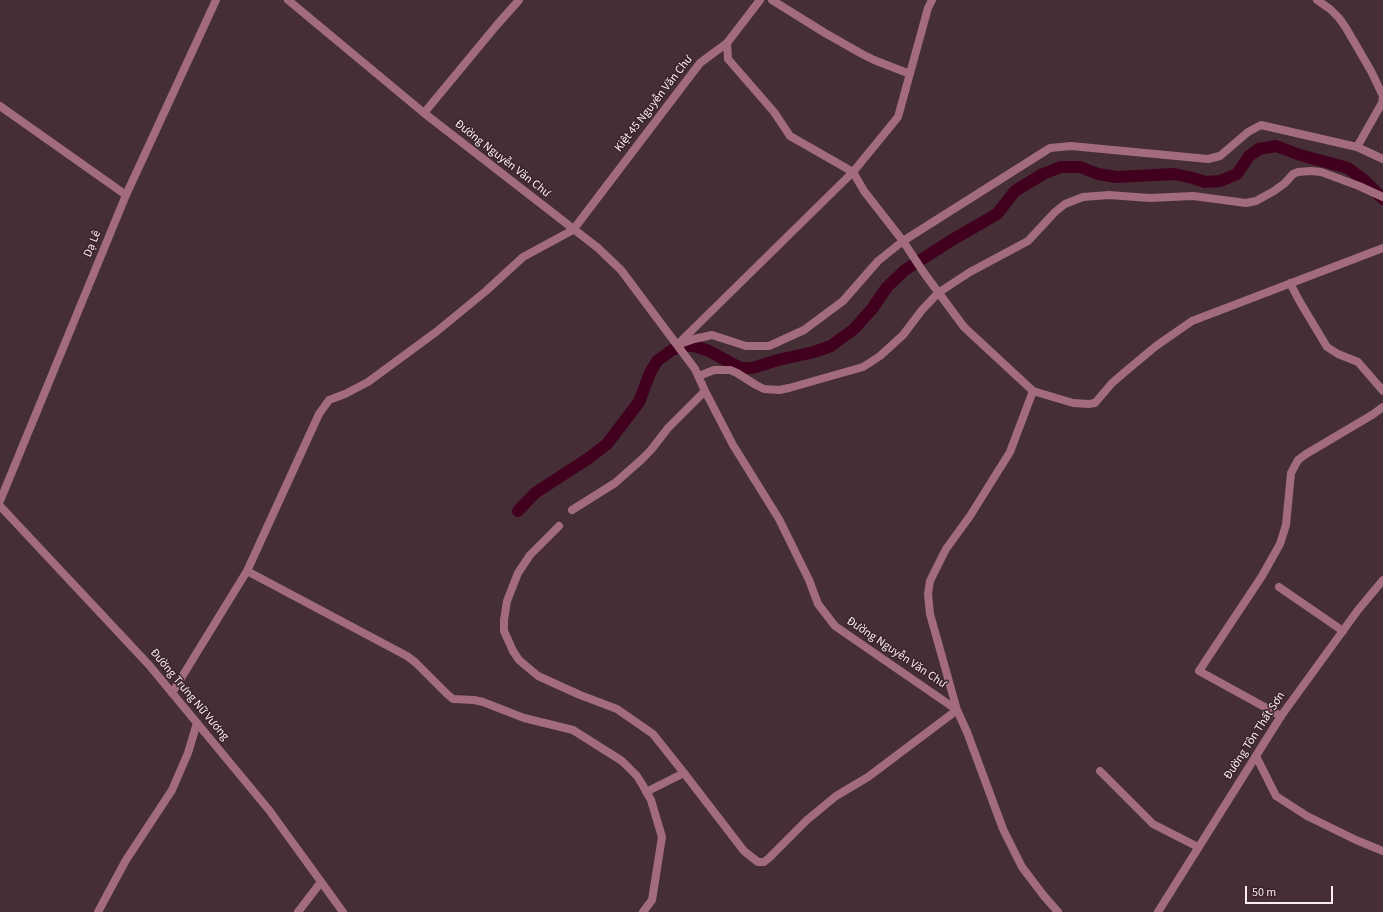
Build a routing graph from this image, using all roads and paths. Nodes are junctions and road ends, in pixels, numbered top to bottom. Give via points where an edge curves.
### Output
1 (216, 0) edge
2 (288, 0) edge
3 (519, 0) edge
4 (760, 0) edge
5 (772, 0) edge
6 (932, 0) edge
7 (1317, 0) edge
8 (727, 43) junction
9 (910, 74) junction
10 (0, 106) edge
11 (424, 113) junction
12 (1357, 147) junction
13 (1383, 159) edge
14 (854, 172) junction
15 (126, 195) junction
16 (1383, 197) edge
17 (573, 230) junction
18 (903, 242) junction
19 (1383, 248) edge
20 (1290, 283) junction
21 (938, 292) junction
22 (677, 346) junction
23 (697, 372) junction
24 (705, 391) junction
25 (1033, 391) junction
26 (1383, 391) edge
27 (1383, 408) edge
28 (0, 501) edge
29 (0, 506) edge
30 (572, 510) dead end
31 (558, 526) dead end
32 (247, 571) junction
33 (1383, 580) edge
34 (1279, 587) dead end
35 (1343, 630) junction
36 (172, 693) junction
37 (957, 710) junction
38 (1281, 716) junction
39 (197, 723) junction
40 (1256, 756) junction
41 (1100, 771) dead end
42 (684, 773) junction
43 (646, 792) junction
44 (1198, 847) junction
45 (1383, 851) edge
46 (321, 882) junction
47 (98, 912) edge
48 (298, 912) edge
49 (343, 912) edge
50 (643, 912) edge
51 (1058, 912) edge
52 (1158, 912) edge

1 - 15 street, Dạ Lê
2 - 11 street, Đường Nguyễn Văn Chư
3 - 11 street
4 - 8 street, Kiệt 45 Nguyễn Văn Chư
5 - 9 street via 862,54
6 - 9 street
7 - 12 street via 1330,9 1346,28 1383,96 1382,103
8 - 14 street via 728,59 774,112 790,136
8 - 17 street, Kiệt 45 Nguyễn Văn Chư via 700,63
9 - 14 street via 898,117
10 - 15 street
11 - 17 street, Đường Nguyễn Văn Chư
12 - 13 street
12 - 18 street via 1261,126 1248,132 1220,156 1208,159 1071,146 1050,148
14 - 18 street via 864,191
14 - 22 street
15 - 28 street, Dạ Lê
16 - 21 street via 1327,174 1311,171 1293,174 1274,191 1256,201 1246,203 1193,196 1083,197 1065,204 1055,212 1028,241
17 - 22 street, Đường Nguyễn Văn Chư via 598,248 621,270
17 - 32 street via 523,257 436,332 368,382 329,400 319,414
18 - 21 street
18 - 22 street via 878,261 842,300 804,330 769,346 746,346 712,335
19 - 20 street
20 - 25 street via 1192,321 1126,371 1095,402 1083,404
20 - 26 street via 1327,347 1358,362
21 - 23 street via 903,336 872,362 853,371 772,390 756,385 730,370
21 - 25 street via 964,327
22 - 23 street, Đường Nguyễn Văn Chư
23 - 24 street, Đường Nguyễn Văn Chư
24 - 30 street via 668,428 642,460 614,483
24 - 37 street, Đường Nguyễn Văn Chư via 733,446 779,519 822,610 835,626
25 - 37 street via 1010,452 946,549 930,582 930,614
27 - 38 street via 1298,460 1291,473 1286,525 1280,544 1262,576 1199,671
29 - 36 street, Đường Trưng Nữ Vương via 149,665
31 - 42 street via 518,573 507,601 504,620 508,642 519,660 538,676 617,709 653,734
32 - 36 street
32 - 43 street via 407,656 453,699 484,702 518,716 567,728 580,734 622,761 637,776
33 - 35 street, Đường Tôn Thất Sơn
34 - 35 street
35 - 38 street, Đường Tôn Thất Sơn
36 - 39 street, Đường Trưng Nữ Vương
37 - 42 street via 868,777 836,796 764,862 758,862 744,851
37 - 51 street via 1003,829 1022,867
38 - 40 street, Đường Tôn Thất Sơn
39 - 46 street, Đường Trưng Nữ Vương via 269,810
39 - 47 street via 188,753 172,790 126,860
40 - 44 street, Đường Tôn Thất Sơn
40 - 45 street via 1276,796 1307,816
41 - 44 street via 1153,824
42 - 43 street
43 - 50 street via 662,837 652,900
44 - 52 street, Đường Tôn Thất Sơn
46 - 48 street
46 - 49 street, Đường Trưng Nữ Vương

